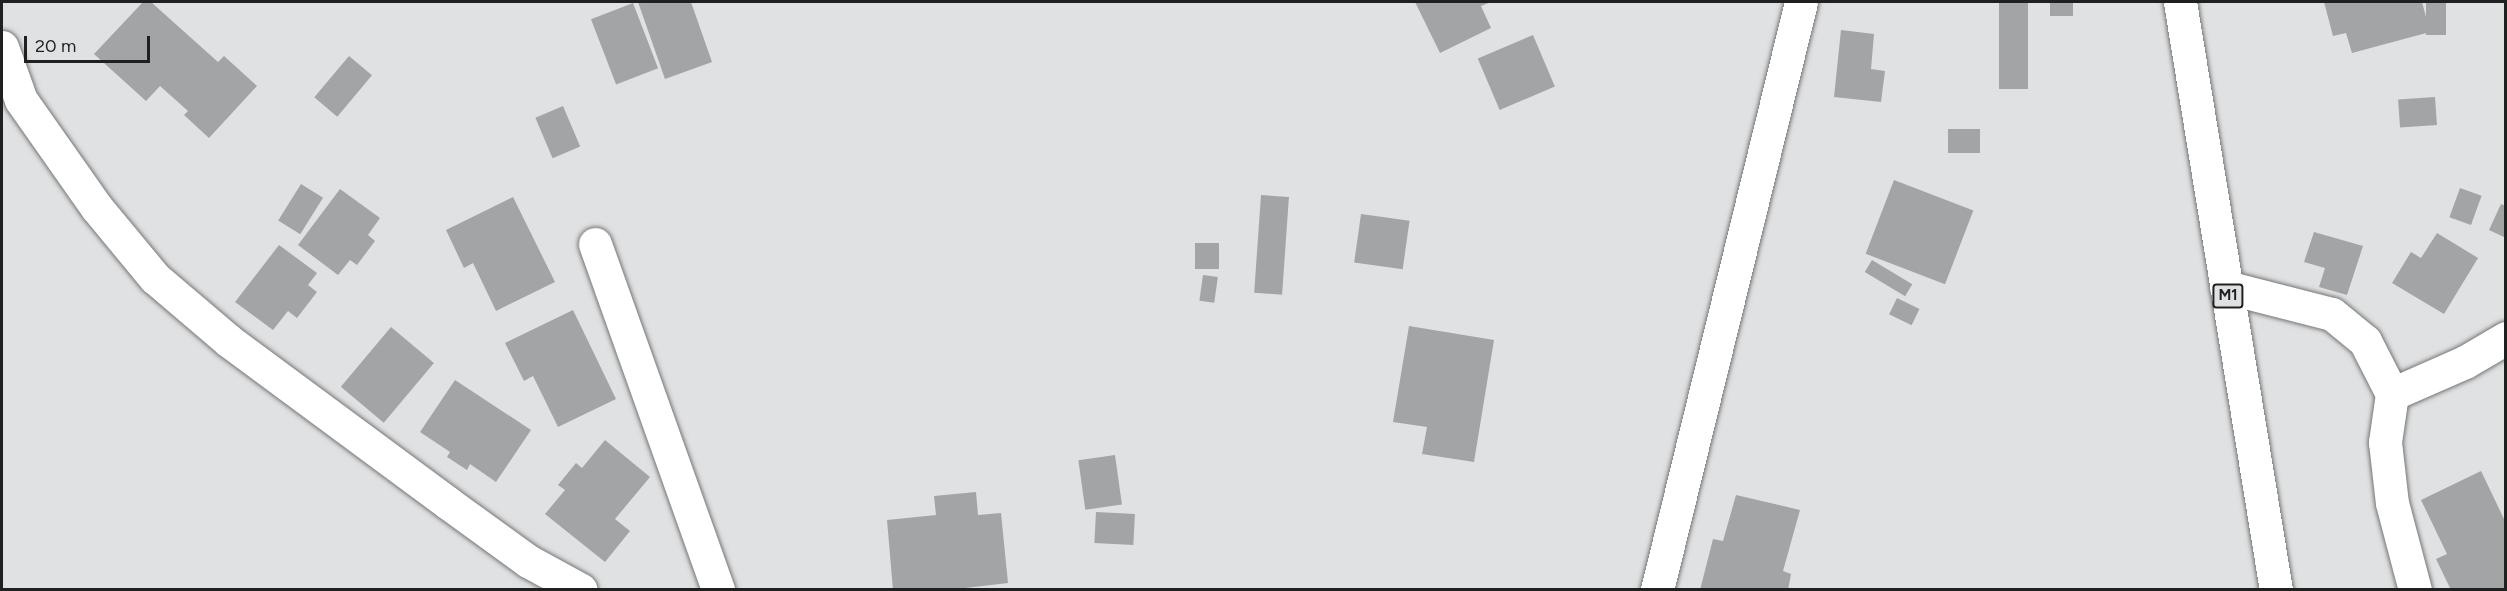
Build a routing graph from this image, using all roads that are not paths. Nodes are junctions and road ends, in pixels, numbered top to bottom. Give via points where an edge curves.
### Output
1 (1801, 2) edge
2 (2180, 2) edge
3 (2, 47) edge
4 (595, 244) dead end
5 (2226, 287) junction
6 (2505, 338) edge
7 (2392, 394) junction
8 (581, 590) edge
9 (718, 590) edge
10 (1657, 590) edge
11 (2276, 590) edge
12 (2415, 590) edge

1 - 10 main road
2 - 5 main road, M1
3 - 8 main road via 21,100 97,208 155,278 229,342 448,503 528,561
4 - 9 main road
5 - 7 main road via 2332,314 2365,341
5 - 11 main road, M1
6 - 7 main road via 2465,362
7 - 12 main road via 2385,442 2391,492

